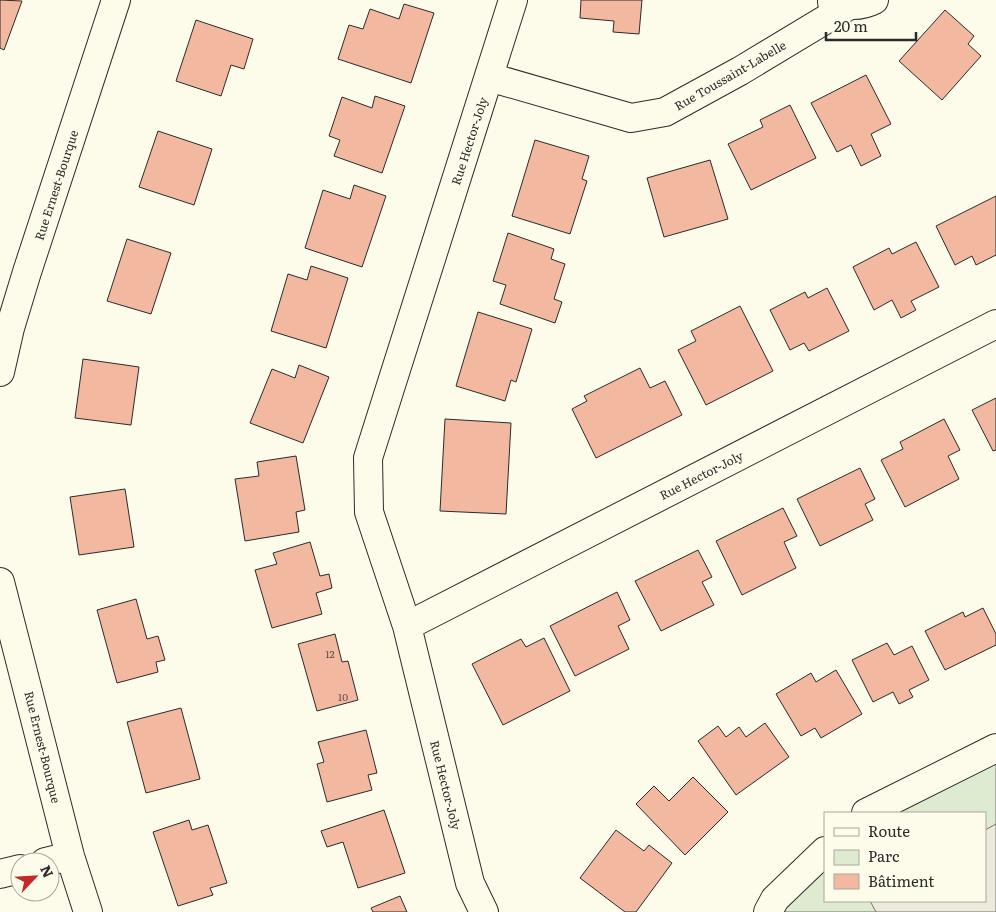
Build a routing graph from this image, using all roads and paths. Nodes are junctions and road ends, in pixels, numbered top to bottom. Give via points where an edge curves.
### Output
1 (116, 0) edge
2 (513, 0) edge
3 (874, 0) edge
4 (838, 3) edge
5 (489, 77) junction
6 (996, 324) edge
7 (0, 372) edge
8 (0, 582) edge
9 (407, 626) junction
10 (996, 748) edge
11 (868, 812) edge
12 (57, 852) edge
13 (824, 852) edge
14 (60, 863) edge
15 (88, 912) edge
16 (484, 912) edge
17 (768, 912) edge

1 - 7 street, Rue Ernest-Bourque via 27,272
2 - 5 street, Rue Hector-Joly
3 - 4 street, Rue Toussaint-Labelle via 866,4
4 - 5 street, Rue Toussaint-Labelle via 740,71 665,112 631,118
5 - 9 street, Rue Hector-Joly via 368,458 369,512
6 - 9 street, Rue Hector-Joly
8 - 12 street, Rue Ernest-Bourque
9 - 16 street, Rue Hector-Joly via 470,883
10 - 11 street
13 - 17 street via 776,899
14 - 15 street, Rue Ernest-Bourque

